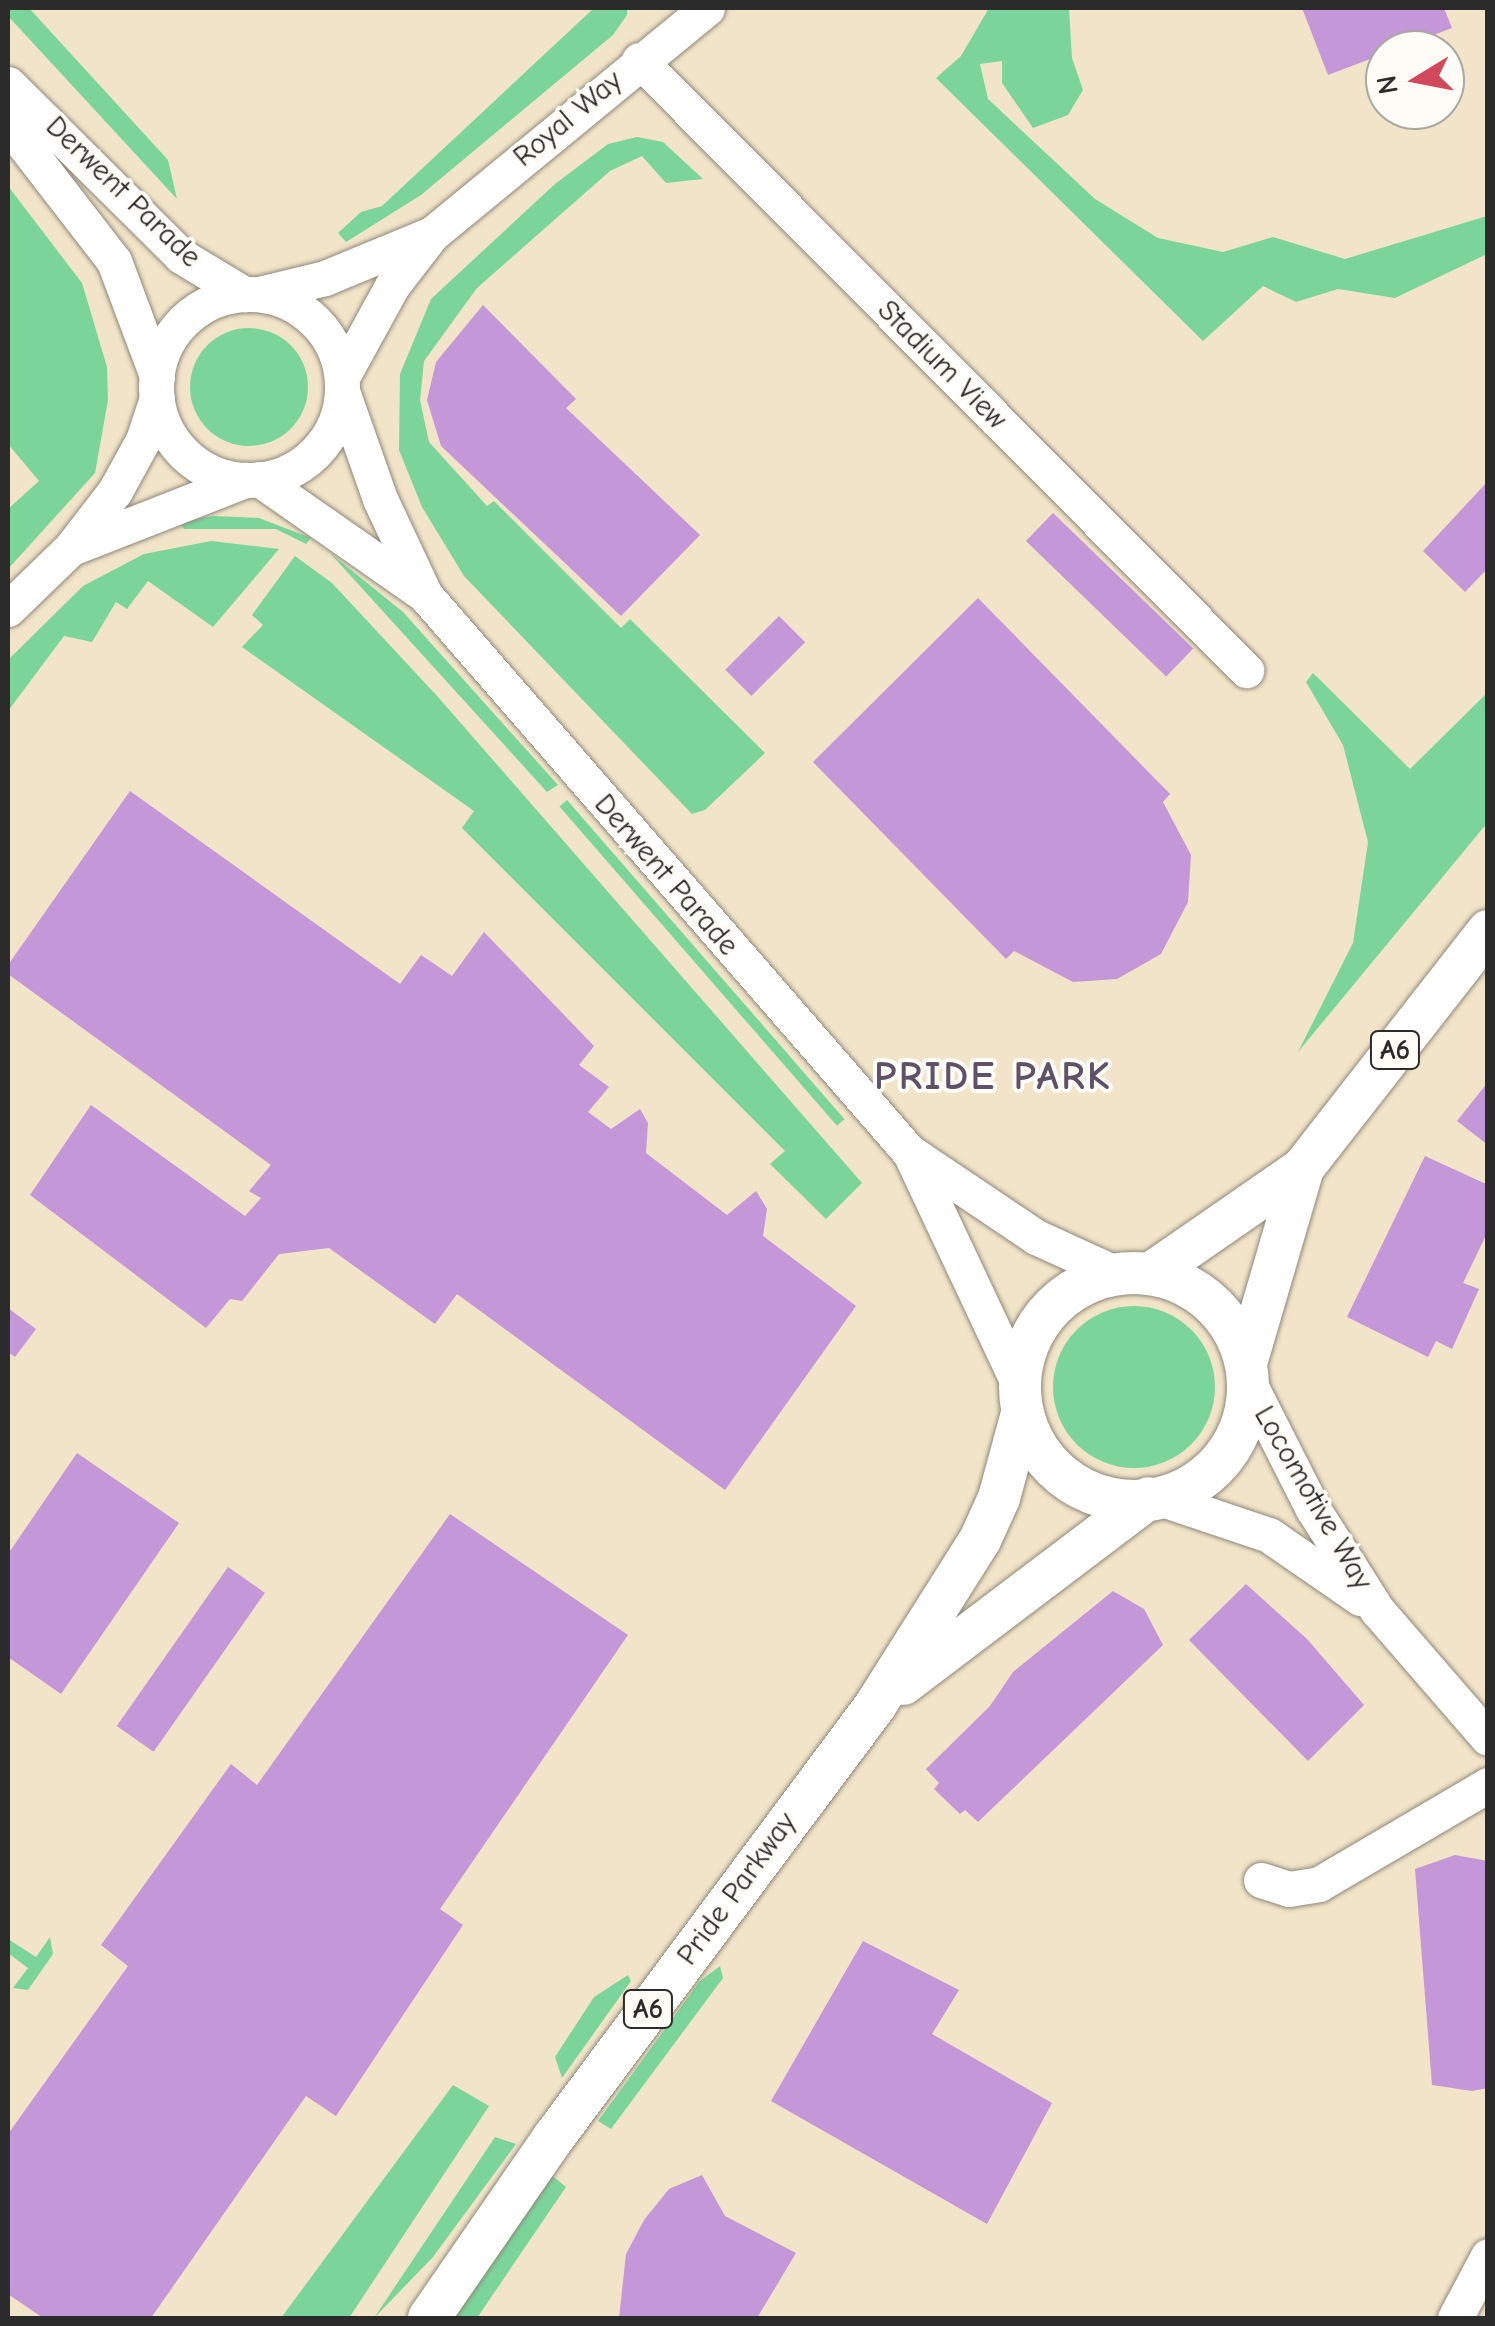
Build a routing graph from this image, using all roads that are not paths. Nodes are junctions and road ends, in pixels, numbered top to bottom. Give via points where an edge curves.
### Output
1 (707, 8) edge
2 (639, 60) junction
3 (8, 84) edge
4 (8, 124) edge
5 (432, 234) junction
6 (250, 294) junction
7 (342, 384) junction
8 (157, 387) junction
9 (252, 480) junction
10 (71, 548) junction
11 (425, 594) junction
12 (8, 609) edge
13 (1246, 670) dead end
14 (1488, 931) edge
15 (910, 1153) junction
16 (1303, 1168) junction
17 (1133, 1274) junction
18 (1248, 1372) junction
19 (1020, 1400) junction
20 (1154, 1498) junction
21 (1377, 1610) junction
22 (875, 1706) junction
23 (1488, 1738) edge
24 (1488, 1785) edge
25 (1261, 1880) dead end
26 (1488, 2256) edge
27 (429, 2318) edge
28 (1455, 2318) edge

1 - 2 street, Royal Way
2 - 5 street, Royal Way
2 - 13 street, Stadium View
3 - 6 street, Derwent Parade via 181,256
4 - 8 street, Derwent Parade via 114,261
5 - 6 street, Royal Way via 324,278
5 - 7 street, Royal Way via 392,286
6 - 7 street via 282,300 314,320 330,340
6 - 8 street via 207,304 185,319 169,339
7 - 9 street via 332,429 317,451 296,467
7 - 11 street, Derwent Parade via 380,499
8 - 9 street via 170,436 188,456
8 - 10 street via 128,470
9 - 10 street
9 - 11 street, Derwent Parade
10 - 12 street
11 - 15 street, Derwent Parade
14 - 16 main road, A6
15 - 17 street, Derwent Parade via 1036,1236
15 - 19 street, Derwent Parade
16 - 17 main road, A6
16 - 18 main road, A6
17 - 18 main road via 1208,1301
17 - 19 main road, A6 via 1077,1288 1048,1312 1032,1336
18 - 20 main road, A6 via 1242,1426 1222,1462 1201,1480
18 - 21 street, Locomotive Way via 1312,1509
19 - 20 main road, A6 via 1063,1477 1098,1496
19 - 22 main road, Pride Parkway / A6 via 999,1498 980,1540
20 - 21 street, Locomotive Way via 1270,1536
20 - 22 main road, Pride Parkway / A6 via 1064,1556
21 - 23 street, Locomotive Way
22 - 27 main road, Pride Parkway / A6 via 554,2136
24 - 25 street via 1319,1884 1289,1888
26 - 28 street

